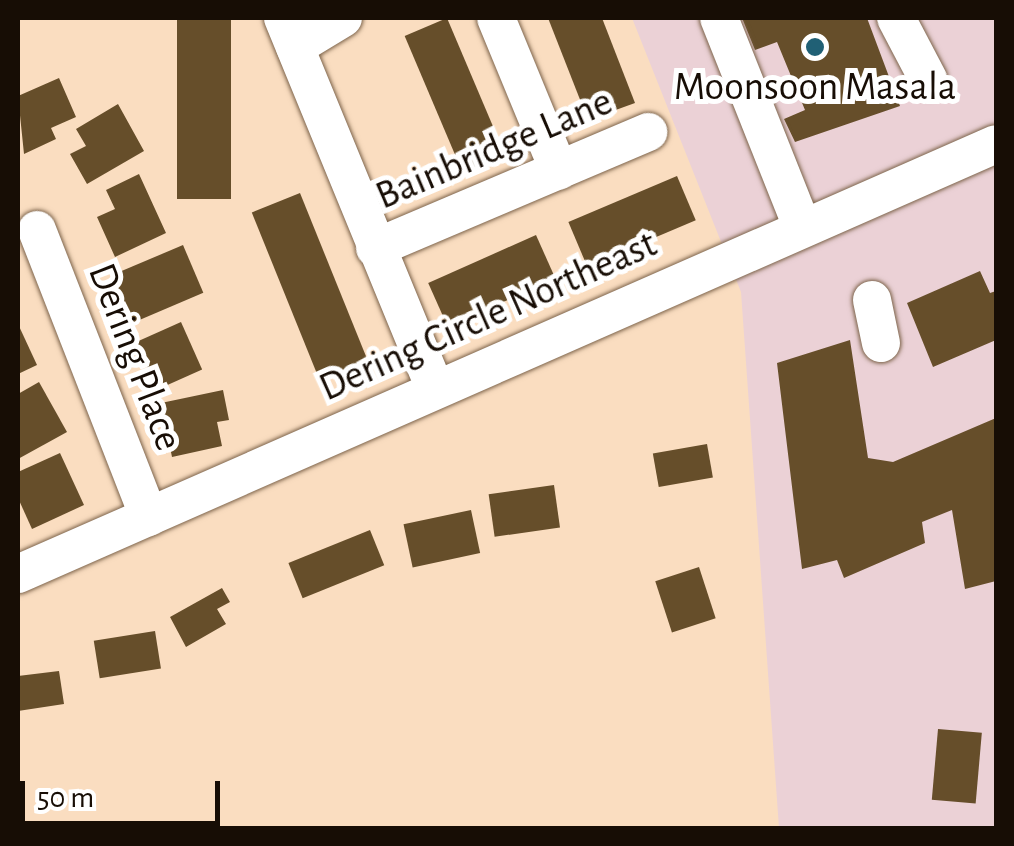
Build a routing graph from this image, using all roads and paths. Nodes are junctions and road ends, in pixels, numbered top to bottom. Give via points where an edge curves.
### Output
1 (342, 18) edge
2 (496, 18) edge
3 (719, 18) edge
4 (896, 18) edge
5 (289, 32) edge
6 (928, 79) dead end
7 (648, 132) dead end
8 (996, 144) edge
9 (559, 171) junction
10 (802, 226) junction
11 (38, 230) dead end
12 (375, 248) junction
13 (872, 300) dead end
14 (880, 343) dead end
15 (435, 389) junction
16 (149, 516) junction
17 (18, 574) edge

1 - 5 street
2 - 9 street
3 - 10 street
4 - 6 street
5 - 12 street
7 - 9 street, Bainbridge Lane
8 - 10 street, Dering Circle Northeast
9 - 12 street, Bainbridge Lane
10 - 15 street, Dering Circle Northeast
11 - 16 street, Dering Place
12 - 15 street
13 - 14 street
15 - 16 street, Dering Circle Northeast
16 - 17 street, Dering Circle Northeast

